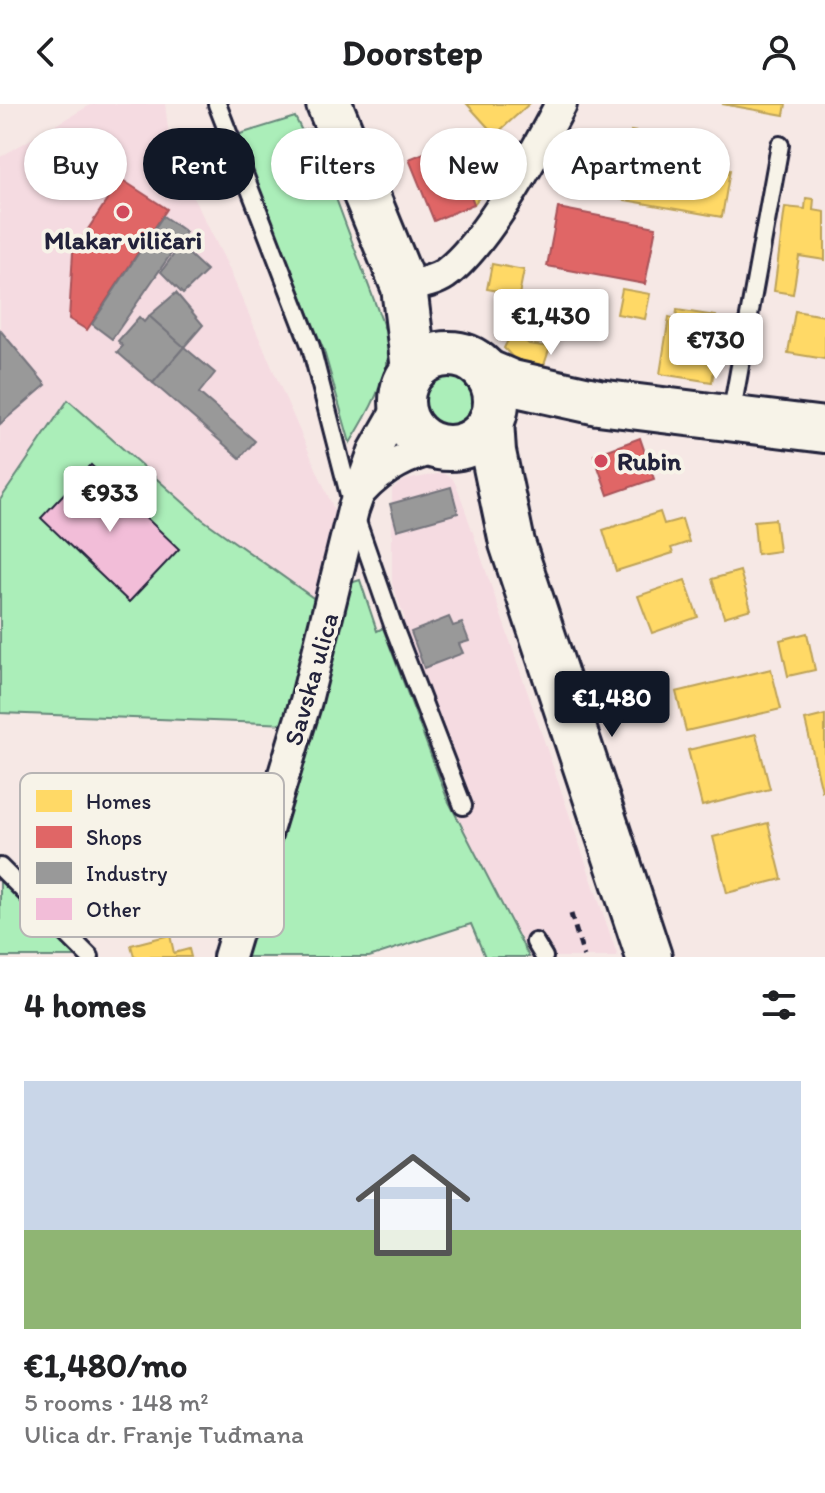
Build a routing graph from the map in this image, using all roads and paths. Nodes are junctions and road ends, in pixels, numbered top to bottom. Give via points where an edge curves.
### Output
1 (217, 104) edge
2 (329, 104) edge
3 (561, 104) edge
4 (780, 145) dead end
5 (405, 293) junction
6 (471, 363) junction
7 (408, 386) junction
8 (598, 402) junction
9 (731, 417) junction
10 (491, 421) junction
11 (825, 430) edge
12 (441, 447) junction
13 (356, 502) junction
14 (512, 543) junction
15 (284, 774) edge
16 (463, 806) dead end
17 (0, 867) edge
18 (20, 887) edge
19 (571, 914) dead end
20 (70, 937) edge
21 (235, 937) edge
22 (535, 942) dead end
23 (90, 957) edge
24 (229, 957) edge
25 (544, 957) edge
26 (584, 957) edge
27 (649, 957) edge

1 - 13 lane via 311,347
2 - 5 main road
3 - 5 street via 504,203 461,260 435,280
4 - 9 lane
5 - 6 main road
5 - 7 main road
6 - 7 main road via 440,355
6 - 8 main road via 512,383
6 - 10 main road via 494,389
7 - 12 main road via 413,432
7 - 13 street, Savska ulica via 374,451
8 - 9 main road
8 - 10 main road
9 - 11 main road
10 - 12 main road via 467,445
10 - 14 main road
12 - 13 street via 389,466
12 - 14 main road via 461,466
13 - 15 street, Savska ulica
13 - 16 lane via 393,625
14 - 27 main road
17 - 18 lane
19 - 26 path
20 - 23 lane
21 - 24 street, Savska ulica
22 - 25 lane

